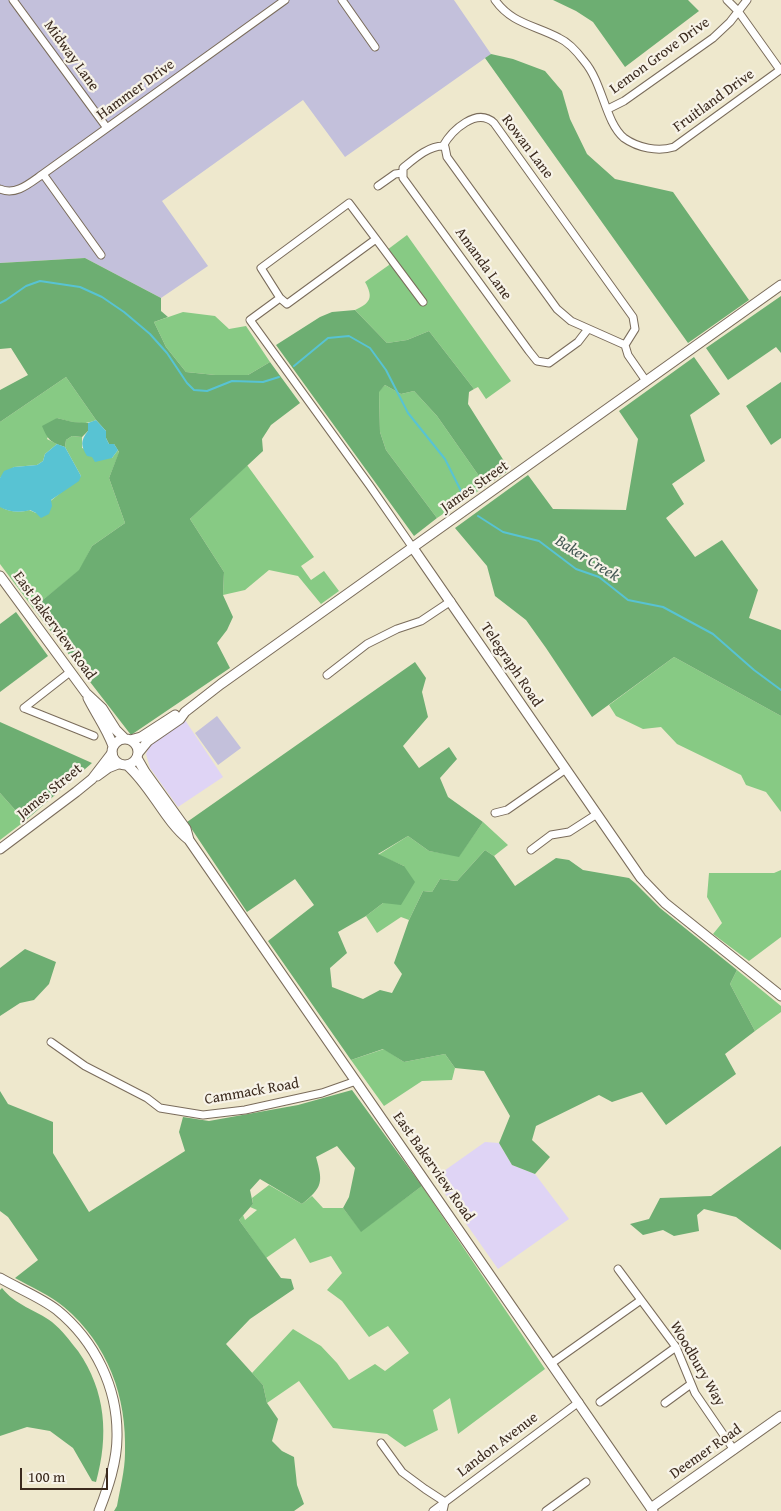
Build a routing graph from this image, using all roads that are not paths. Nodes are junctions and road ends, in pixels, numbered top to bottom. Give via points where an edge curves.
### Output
1 (13, 0) edge
2 (285, 0) edge
3 (342, 0) edge
4 (495, 0) edge
5 (727, 0) edge
6 (747, 0) edge
7 (738, 11) junction
8 (375, 47) dead end
9 (608, 109) junction
10 (107, 128) junction
11 (443, 146) junction
12 (403, 173) junction
13 (43, 174) junction
14 (378, 186) dead end
15 (0, 189) edge
16 (376, 239) junction
17 (101, 255) dead end
18 (781, 285) edge
19 (280, 298) junction
20 (423, 302) dead end
21 (588, 329) junction
22 (625, 345) junction
23 (646, 381) junction
24 (413, 548) junction
25 (0, 576) edge
26 (450, 601) junction
27 (70, 672) junction
28 (327, 675) dead end
29 (86, 693) junction
30 (185, 712) junction
31 (94, 736) dead end
32 (128, 739) junction
33 (113, 749) junction
34 (138, 755) junction
35 (123, 765) junction
36 (566, 769) junction
37 (92, 778) junction
38 (494, 813) dead end
39 (597, 814) junction
40 (190, 840) junction
41 (0, 848) edge
42 (531, 850) dead end
43 (781, 996) edge
44 (51, 1042) dead end
45 (356, 1081) junction
46 (618, 1269) dead end
47 (0, 1278) edge
48 (641, 1300) junction
49 (676, 1348) junction
50 (552, 1364) junction
51 (691, 1384) junction
52 (579, 1402) junction
53 (600, 1402) dead end
54 (665, 1403) dead end
55 (781, 1416) edge
56 (380, 1443) dead end
57 (734, 1450) junction
58 (586, 1482) dead end
59 (445, 1502) junction
60 (650, 1510) edge
61 (99, 1511) edge
62 (433, 1511) edge
63 (442, 1511) edge
64 (546, 1511) edge

1 - 10 street, Midway Lane
2 - 10 street, Hammer Drive
3 - 8 street
4 - 9 street, Fruitland Drive via 516,21 561,38 598,81
5 - 7 street, Fruitland Drive
6 - 7 street, Lemon Grove Drive
7 - 9 street, Lemon Grove Drive via 713,38
7 - 9 street, Fruitland Drive via 780,70 664,150 633,144 622,136 613,125
10 - 13 street, Hammer Drive
11 - 12 street via 429,149 403,168
11 - 21 street via 447,157 556,309
11 - 22 street, Rowan Lane via 450,135 474,118 485,118 494,123 633,316 635,329
12 - 14 street via 395,174
12 - 21 street, Amanda Lane via 403,178 537,361 548,362 578,342
13 - 15 street, Hammer Drive via 18,190
13 - 17 street
16 - 19 street via 287,304
16 - 19 street via 349,203 261,268
16 - 20 street
18 - 23 main road, James Street
19 - 24 street, Telegraph Road via 250,320
21 - 22 street
22 - 23 street
23 - 24 main road, James Street
24 - 26 main road, Telegraph Road
24 - 30 main road, James Street
25 - 27 main road, East Bakerview Road
26 - 28 street via 421,621 367,644
26 - 36 main road, Telegraph Road
27 - 29 main road, East Bakerview Road
27 - 31 street via 24,708
29 - 32 main road, East Bakerview Road via 102,708 116,730
29 - 33 main road, East Bakerview Road via 95,714 110,734
30 - 32 main road, James Street via 176,714 141,737
30 - 34 main road, James Street via 148,741
32 - 33 main road via 119,740
32 - 34 main road via 136,743
33 - 35 main road via 114,759
33 - 37 main road, James Street
34 - 35 main road via 134,762
34 - 40 main road, East Bakerview Road via 145,772
35 - 37 main road via 108,768
35 - 40 main road, East Bakerview Road via 140,777 179,832
36 - 38 street via 508,810
36 - 39 main road, Telegraph Road
37 - 41 main road, James Street
39 - 42 street via 569,832 551,835
39 - 43 main road, Telegraph Road via 642,878 665,903
40 - 45 main road, East Bakerview Road
44 - 45 street, Cammack Road via 85,1066 160,1108 203,1115 245,1110 322,1093
45 - 50 main road, East Bakerview Road
46 - 48 street, Woodbury Way
47 - 61 main road via 56,1310 84,1337 102,1367 114,1401 117,1437 112,1470
48 - 49 street, Woodbury Way
48 - 50 street
49 - 51 street, Woodbury Way
49 - 53 street
50 - 52 main road, East Bakerview Road
51 - 54 street
51 - 57 street, Woodbury Way
52 - 59 street, Landon Avenue
52 - 60 main road, East Bakerview Road
55 - 57 main road, Deemer Road
56 - 59 street via 402,1472
57 - 60 main road, Deemer Road
58 - 64 street
59 - 62 street, Landon Avenue
59 - 63 street

